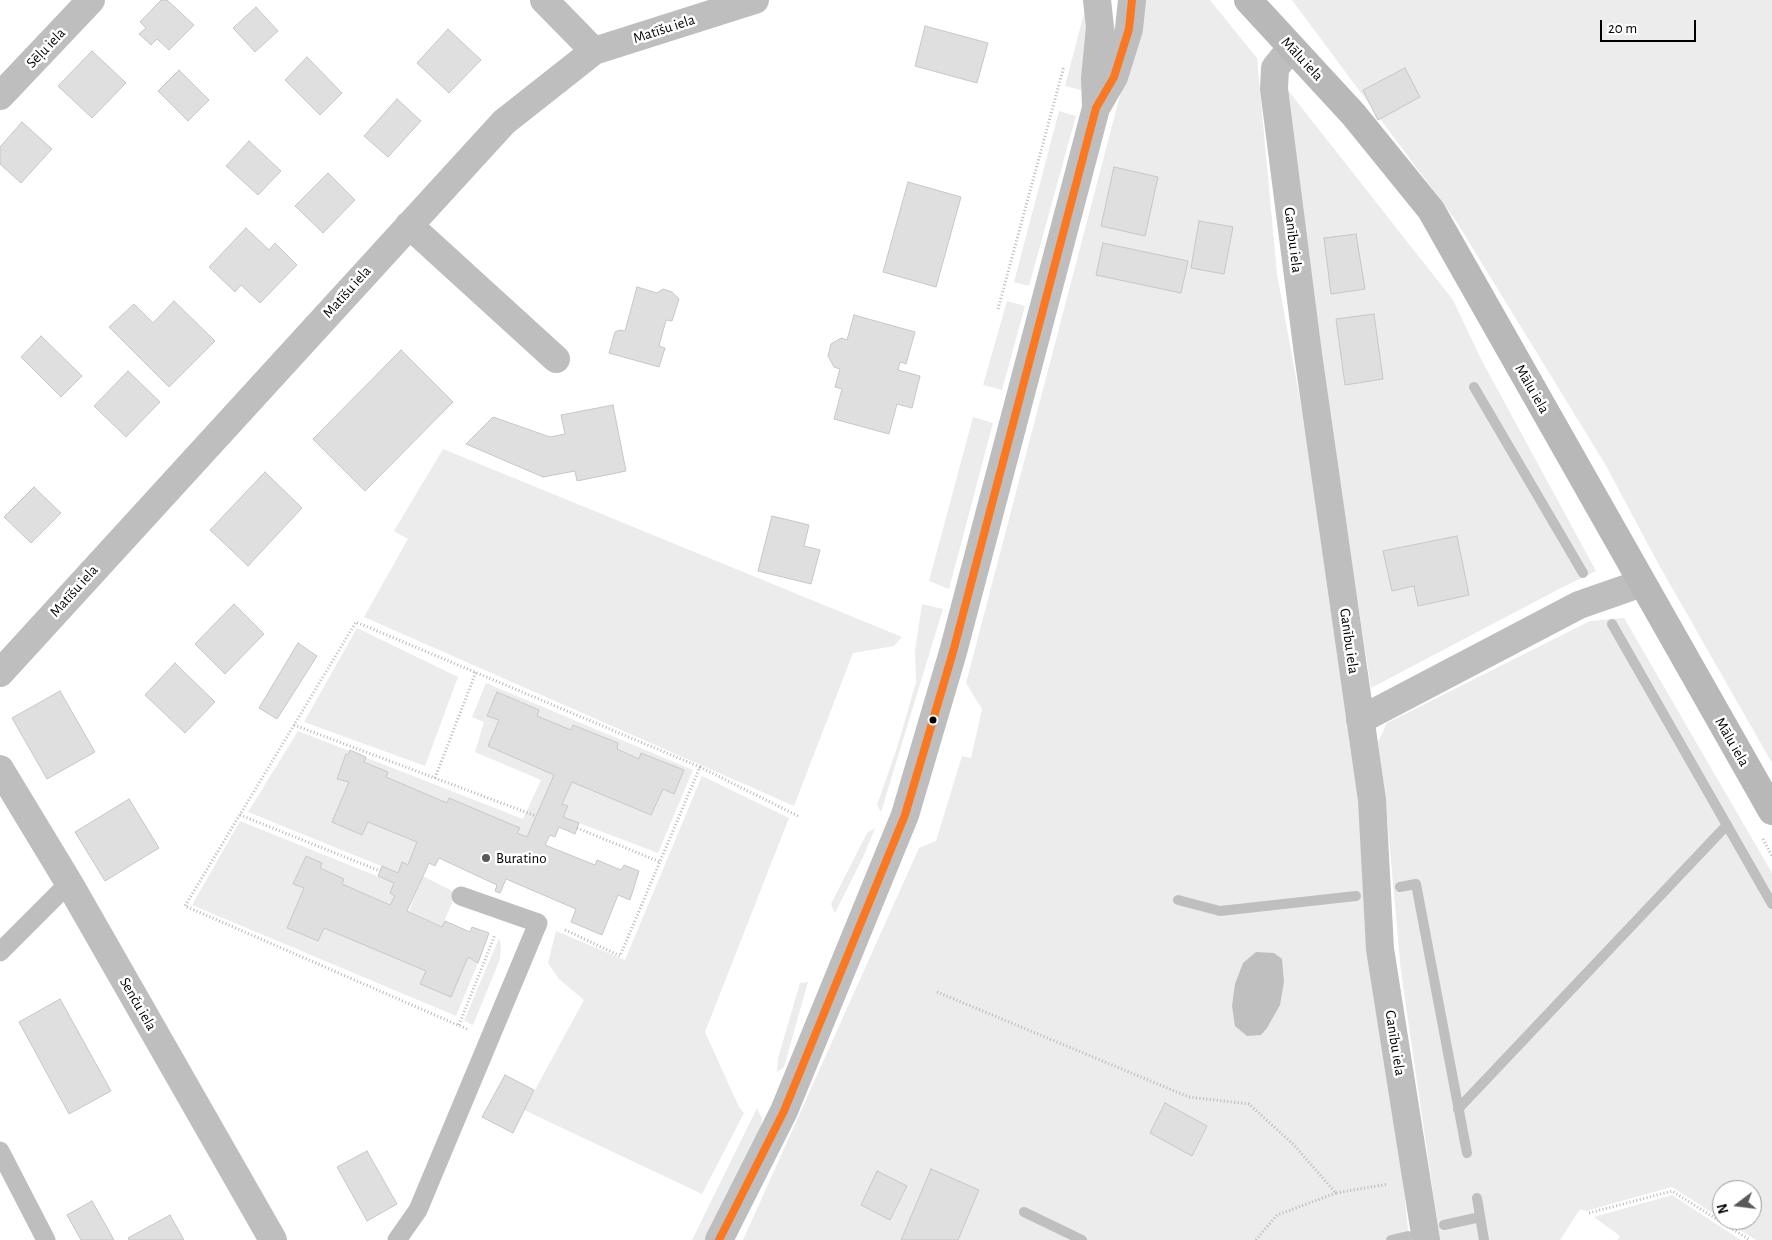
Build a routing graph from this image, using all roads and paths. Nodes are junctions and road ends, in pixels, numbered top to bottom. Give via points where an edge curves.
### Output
1 (91, 0) edge
2 (544, 0) edge
3 (755, 0) edge
4 (1097, 0) edge
5 (1132, 0) edge
6 (1248, 0) edge
7 (1291, 48) junction
8 (594, 51) junction
9 (1066, 58) dead end
10 (0, 96) edge
11 (1096, 108) junction
12 (409, 225) junction
13 (998, 309) dead end
14 (556, 359) dead end
15 (1642, 583) junction
16 (0, 672) edge
17 (476, 672) junction
18 (1360, 720) junction
19 (294, 725) junction
20 (700, 767) junction
21 (0, 769) edge
22 (435, 778) junction
23 (1772, 811) edge
24 (240, 815) junction
25 (536, 816) dead end
26 (798, 816) dead end
27 (577, 828) dead end
28 (660, 862) junction
29 (380, 871) dead end
30 (69, 883) junction
31 (461, 896) dead end
32 (505, 912) junction
33 (538, 923) junction
34 (0, 952) edge
35 (937, 992) dead end
36 (459, 1025) junction
37 (489, 1038) junction
38 (0, 1151) edge
39 (1416, 1180) junction
40 (1336, 1193) junction
41 (1589, 1213) dead end
42 (46, 1240) edge
43 (273, 1240) edge
44 (397, 1240) edge
45 (719, 1240) edge
46 (1256, 1240) edge
47 (1426, 1240) edge
48 (1750, 1240) edge

1 - 10 street, Sēļu iela
2 - 8 street
3 - 8 street, Matīšu iela
4 - 11 street via 1100,28
5 - 11 street via 1129,29 1114,77
6 - 7 main road, Mālu iela
7 - 15 main road, Mālu iela via 1354,115 1431,210
7 - 18 street, Ganību iela via 1275,68 1274,89
8 - 12 street, Matīšu iela via 504,122
9 - 13 path
11 - 45 street via 953,652 905,815 784,1111
12 - 14 street
12 - 16 street, Matīšu iela
15 - 18 street via 1579,605
15 - 23 main road, Mālu iela
17 - 19 path via 356,622
17 - 20 path
17 - 22 path
18 - 39 street, Ganību iela via 1372,800 1380,949
19 - 22 path
19 - 24 path
20 - 26 path
20 - 28 path
21 - 30 street, Senču iela
22 - 25 path
24 - 29 path
24 - 36 path via 185,906
27 - 28 path
28 - 33 path via 620,956 564,930
30 - 34 lane
30 - 43 street, Senču iela
31 - 32 lane
32 - 33 lane
32 - 36 path
33 - 37 lane
35 - 40 path via 1188,1097 1249,1104 1294,1146
36 - 37 path
37 - 44 lane via 418,1210
38 - 42 lane
39 - 40 path
39 - 47 street, Ganību iela
40 - 46 path via 1277,1214
41 - 48 path via 1672,1191

